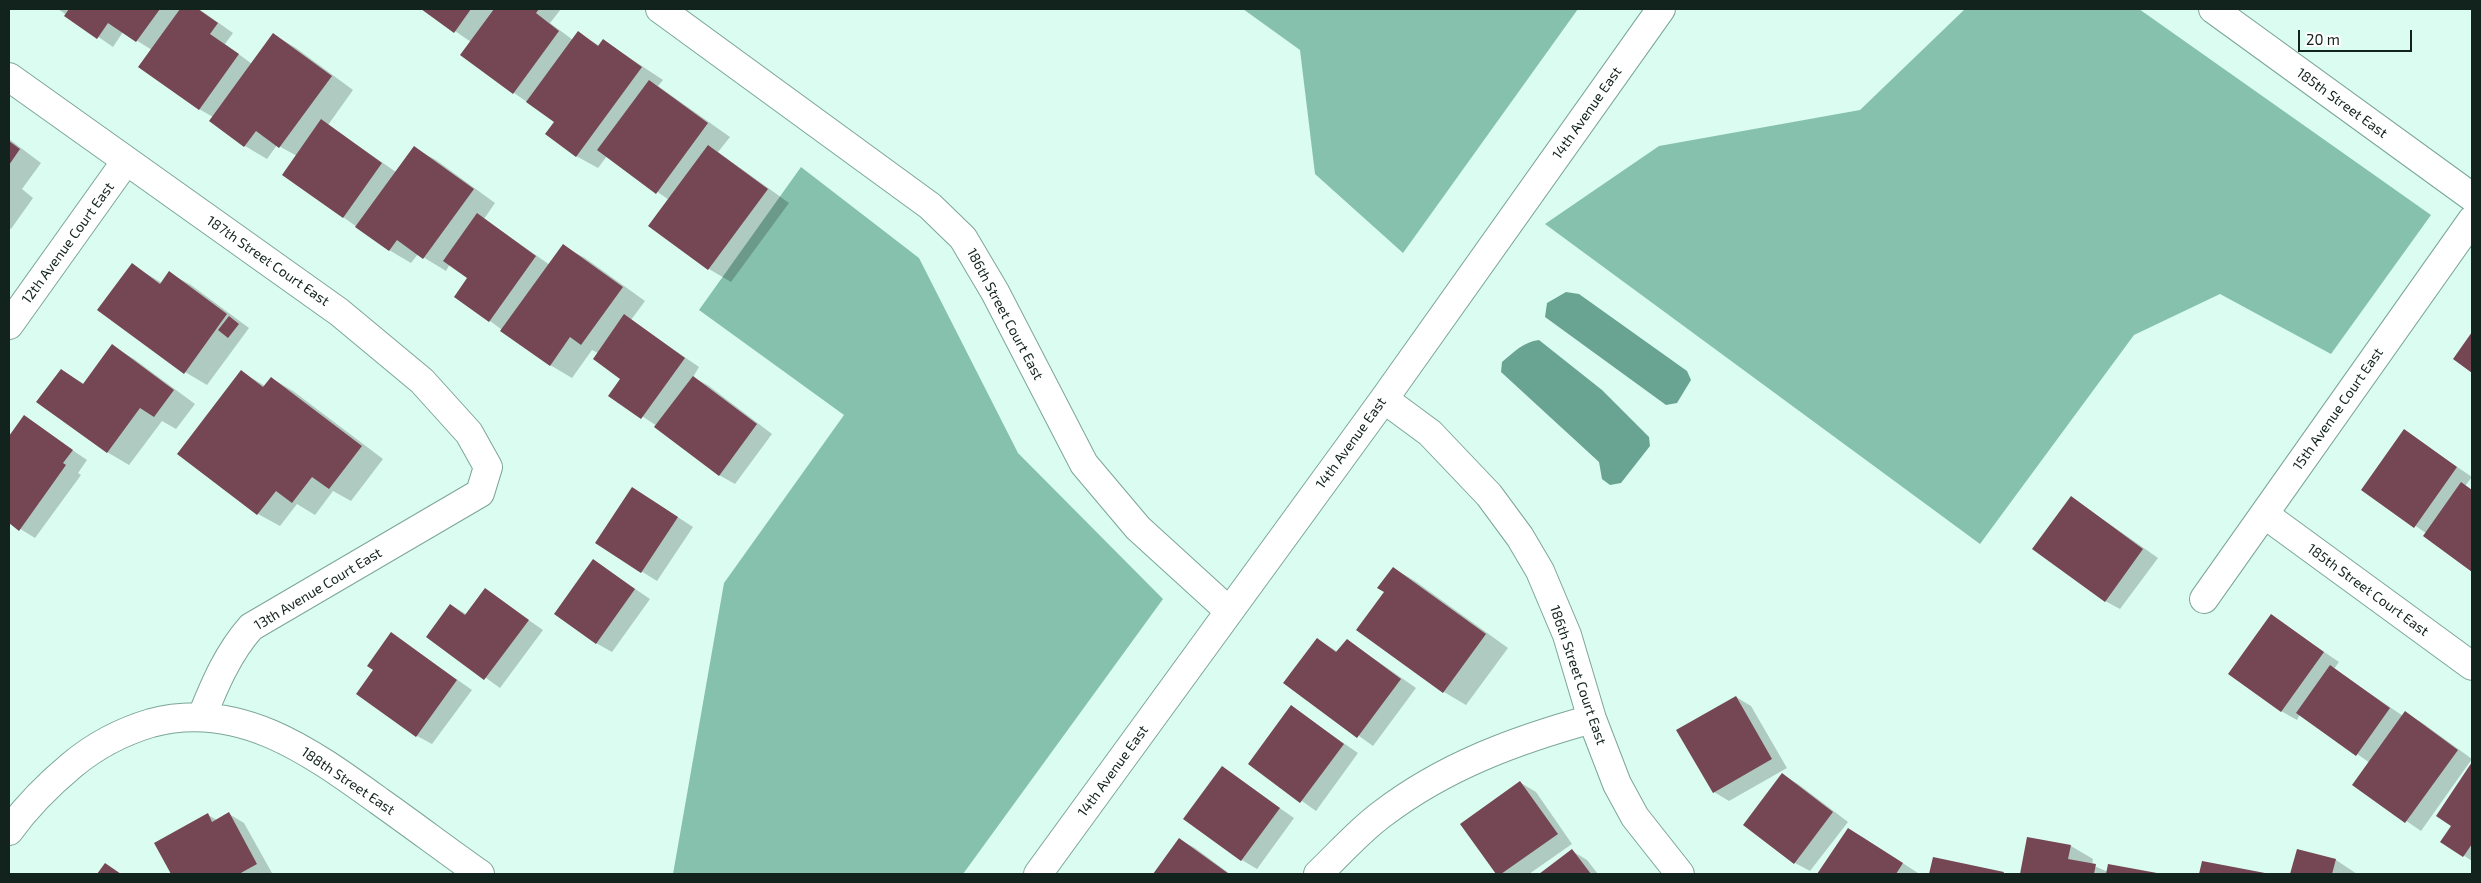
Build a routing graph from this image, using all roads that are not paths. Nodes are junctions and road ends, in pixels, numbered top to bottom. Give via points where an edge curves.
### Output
1 (660, 9) edge
2 (1661, 9) edge
3 (2212, 9) edge
4 (9, 77) edge
5 (126, 161) junction
6 (2472, 197) edge
7 (2472, 220) edge
8 (9, 325) edge
9 (1384, 399) junction
10 (486, 480) joint
11 (2264, 514) junction
12 (2204, 599) dead end
13 (1229, 611) junction
14 (2472, 666) edge
15 (202, 716) junction
16 (1592, 719) junction
17 (9, 831) edge
18 (480, 874) edge
19 (1038, 874) edge
20 (1318, 874) edge
21 (1680, 874) edge

1 - 13 street, 186th Street Court East via 930,206 963,238 995,292 1084,464 1138,528
2 - 9 street, 14th Avenue East
3 - 6 street, 185th Street East
4 - 5 street, 187th Street Court East
5 - 8 street, 12th Avenue Court East
5 - 10 street, 187th Street Court East via 339,312 422,381 469,433 488,467
7 - 11 street, 15th Avenue Court East
9 - 13 street, 14th Avenue East
9 - 16 street, 186th Street Court East via 1430,433 1489,495 1520,537 1540,571 1567,635
10 - 15 street, 13th Avenue Court East via 480,493 251,627 238,642 215,683
11 - 12 street, 15th Avenue Court East
11 - 14 street, 185th Street Court East
13 - 19 street, 14th Avenue East
15 - 17 street via 176,717 111,738 89,751 44,788
15 - 18 street, 188th Street East via 229,720 298,747
16 - 20 street via 1544,733 1451,770 1412,792 1380,815
16 - 21 street, 186th Street Court East via 1617,784 1635,817

